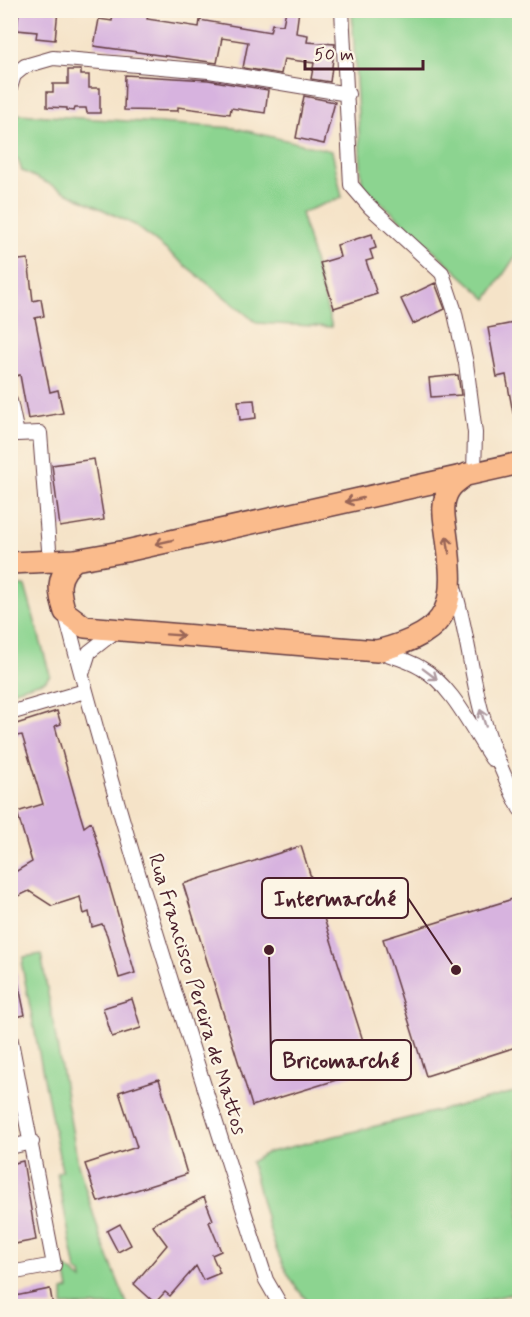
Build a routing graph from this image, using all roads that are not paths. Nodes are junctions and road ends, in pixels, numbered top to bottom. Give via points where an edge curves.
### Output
1 (342, 10) edge
2 (10, 88) edge
3 (348, 94) junction
4 (10, 401) edge
5 (519, 462) edge
6 (470, 474) junction
7 (411, 487) junction
8 (443, 512) junction
9 (75, 560) junction
10 (50, 562) junction
11 (16, 563) edge
12 (452, 579) junction
13 (63, 609) junction
14 (117, 630) junction
15 (377, 651) junction
16 (83, 685) junction
17 (10, 713) edge
18 (502, 773) junction
19 (519, 809) edge
20 (11, 1036) edge
21 (32, 1142) junction
22 (10, 1147) edge
23 (10, 1273) edge
24 (281, 1306) edge

1 - 3 street
2 - 3 street via 14,75 25,66 53,58 209,71
3 - 6 street via 351,185 442,273 451,300 466,363 475,433
4 - 10 street via 17,434 40,433
5 - 6 main road
6 - 7 main road
6 - 8 main road via 449,490
7 - 8 main road via 435,501
7 -> 9 main road
12 -> 8 main road
9 - 10 main road
9 - 13 main road via 59,582
10 - 11 main road
11 - 13 main road via 42,577
12 - 15 main road via 448,605 425,634 409,643
18 -> 12 street via 481,710
13 - 14 main road via 78,625
13 - 16 street, Rua Francisco Pereira de Mattos
14 -> 15 main road
14 - 16 street via 89,652 83,663
15 -> 18 street via 420,667 436,678
16 - 17 street
16 - 24 street, Rua Francisco Pereira de Mattos via 244,1212 266,1280
18 - 19 street
20 - 21 street
21 - 22 street
21 - 23 street via 54,1265

